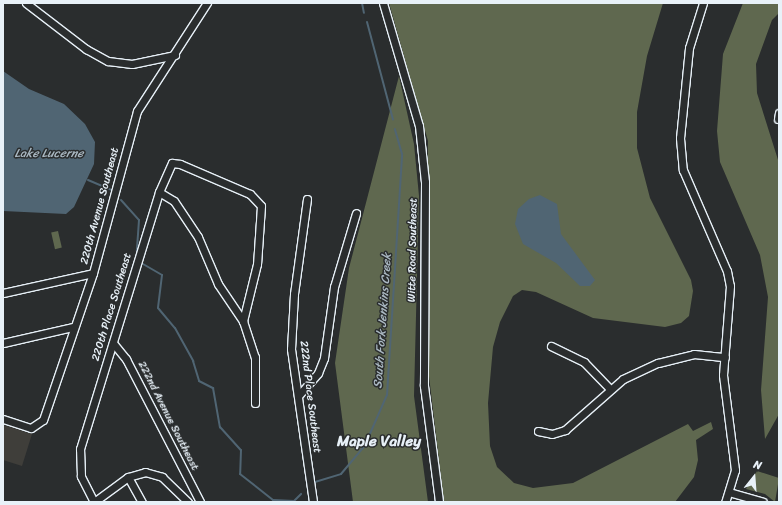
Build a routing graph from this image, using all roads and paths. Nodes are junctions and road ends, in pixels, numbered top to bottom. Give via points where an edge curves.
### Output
1 (26, 3) edge
2 (207, 3) edge
3 (383, 3) edge
4 (703, 3) edge
5 (175, 55) junction
6 (159, 192) junction
7 (307, 199) dead end
8 (356, 213) dead end
9 (93, 273) junction
10 (3, 292) edge
11 (243, 321) junction
12 (73, 327) junction
13 (3, 343) edge
14 (113, 343) junction
15 (551, 346) dead end
16 (725, 357) junction
17 (610, 389) junction
18 (299, 395) junction
19 (255, 403) dead end
20 (3, 419) edge
21 (538, 431) dead end
22 (128, 477) junction
23 (729, 492) junction
24 (94, 502) edge
25 (142, 502) edge
26 (188, 502) edge
27 (200, 502) edge
28 (313, 502) edge
29 (439, 502) edge
30 (725, 502) edge
31 (763, 502) edge

1 - 5 street via 86,49 108,61 132,64
2 - 5 street, 220th Avenue Southeast
3 - 29 street, Witte Road Southeast via 419,126 425,182 424,386
4 - 16 street via 688,48 680,156 688,183 727,271 731,300
5 - 9 street, 220th Avenue Southeast via 137,110
6 - 11 street via 174,200 198,237 218,284
6 - 11 street, 220th Place Southeast via 172,163 180,164 250,194 259,201 262,214 249,308
6 - 14 street, 220th Place Southeast
7 - 18 street, 222nd Place Southeast via 292,320 291,349
8 - 18 street via 334,287 324,358 318,373
9 - 10 street
9 - 12 street, 220th Avenue Southeast
11 - 19 street via 255,357
12 - 13 street
12 - 20 street, 220th Avenue Southeast via 44,420 37,427
14 - 24 street, 220th Place Southeast via 80,449 81,476
14 - 27 street, 222nd Avenue Southeast via 126,359
15 - 17 street via 584,362
16 - 17 street via 679,357 638,371
16 - 23 street via 724,392 735,470
17 - 21 street via 565,430 552,434
18 - 28 street, 222nd Place Southeast
22 - 24 street
22 - 25 street
22 - 26 street via 145,472 156,474
23 - 30 street
23 - 31 street

